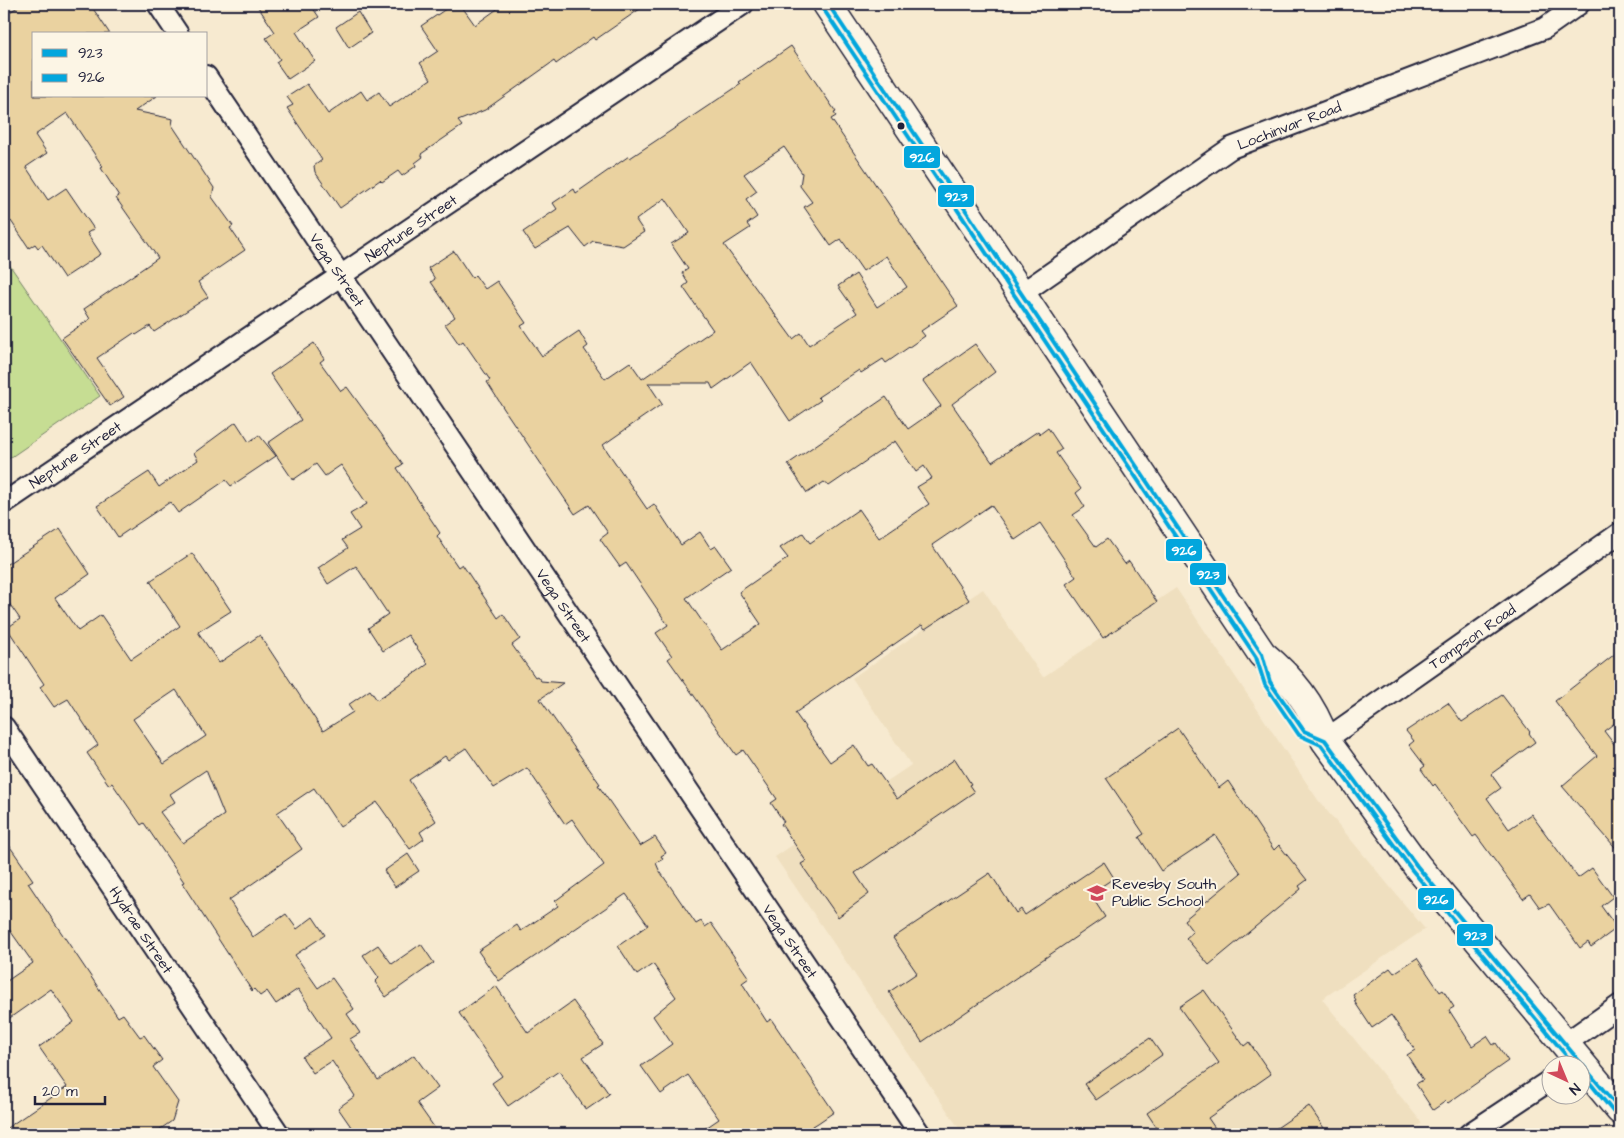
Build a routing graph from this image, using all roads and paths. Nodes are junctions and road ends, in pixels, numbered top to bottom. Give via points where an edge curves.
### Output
1 (158, 4) edge
2 (744, 4) edge
3 (1579, 4) edge
4 (831, 5) edge
5 (177, 32) edge
6 (208, 79) edge
7 (340, 275) junction
8 (1021, 294) junction
9 (4, 503) edge
10 (1620, 533) edge
11 (4, 727) edge
12 (1325, 740) junction
13 (1620, 1005) edge
14 (1572, 1056) edge
15 (1592, 1078) edge
16 (1542, 1086) edge
17 (1620, 1110) edge
18 (279, 1134) edge
19 (920, 1134) edge
20 (1469, 1134) edge

1 - 5 street
2 - 7 street, Neptune Street
3 - 8 street, Lochinvar Road via 1545,28 1231,148
4 - 8 main road
6 - 7 street, Vega Street
7 - 9 street, Neptune Street
7 - 19 street, Vega Street
8 - 12 main road via 1262,654 1286,674 1317,717
10 - 12 street, Tompson Road
11 - 18 street, Hydrae Street
12 - 14 main road via 1416,866
13 - 14 street
15 - 17 main road
16 - 20 street

